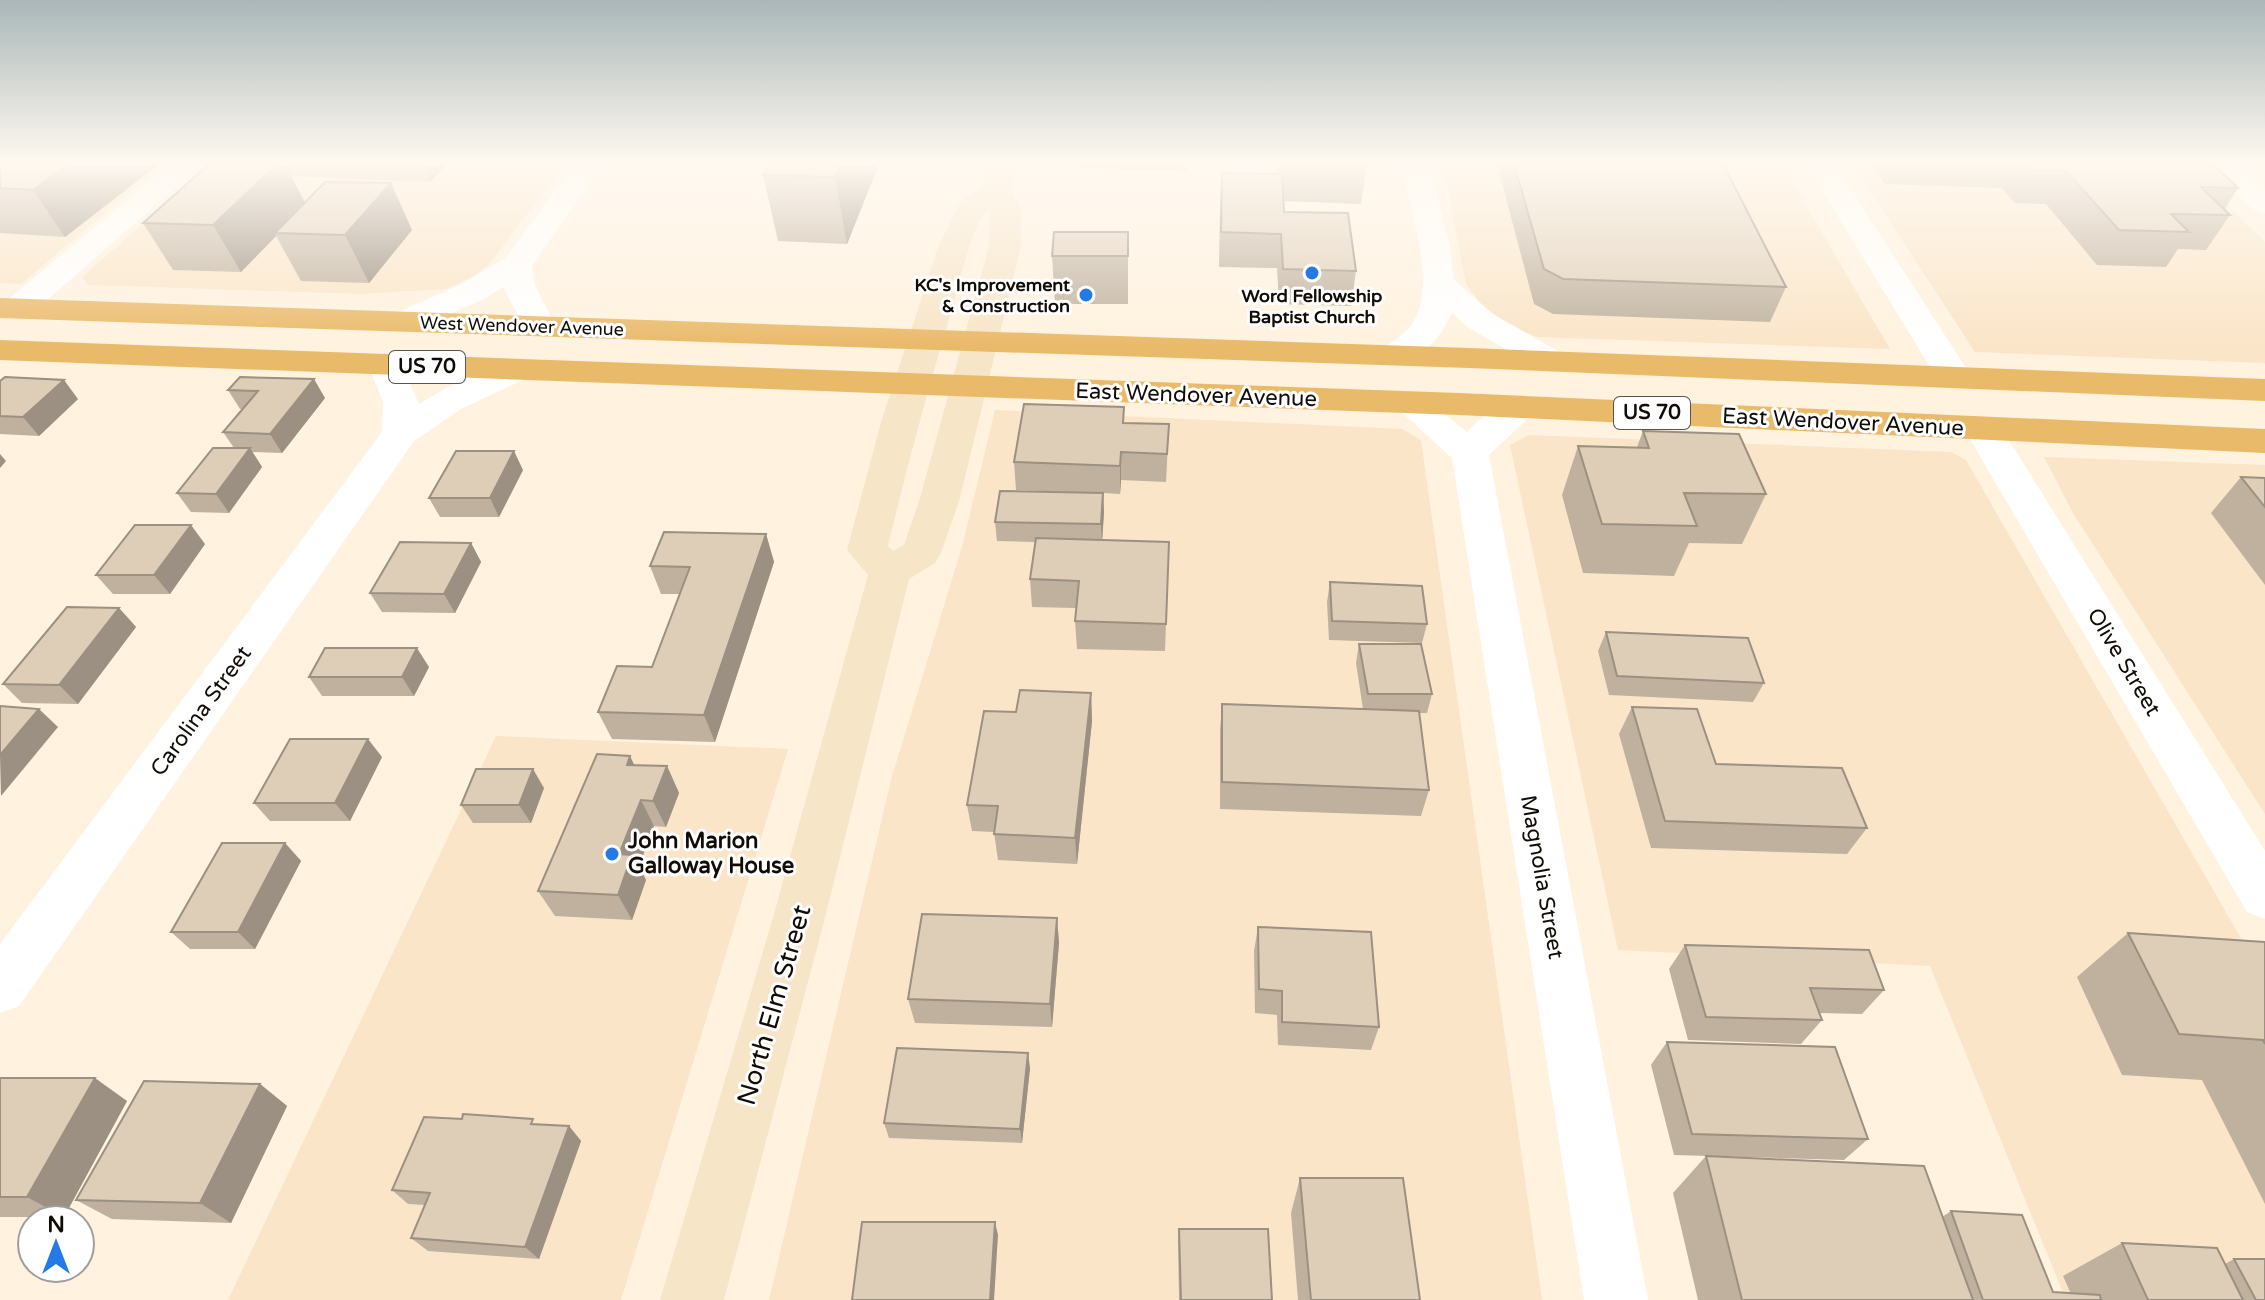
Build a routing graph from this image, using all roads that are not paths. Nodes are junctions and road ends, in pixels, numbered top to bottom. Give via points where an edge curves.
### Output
1 (113, 225) edge
2 (546, 225) edge
3 (964, 225) edge
4 (1006, 225) edge
5 (1428, 225) edge
6 (1858, 225) edge
7 (516, 265) junction
8 (1440, 285) junction
9 (6, 311) edge
10 (403, 322) junction
11 (539, 326) junction
12 (0, 350) edge
13 (1396, 355) junction
14 (1551, 361) junction
15 (386, 365) junction
16 (517, 370) junction
17 (1954, 377) junction
18 (2265, 390) edge
19 (1408, 402) junction
20 (1522, 407) junction
21 (1983, 429) junction
22 (401, 433) junction
23 (2265, 441) edge
24 (1470, 454) junction
25 (890, 571) junction
26 (2265, 896) edge
27 (0, 988) edge
28 (692, 1300) edge
29 (1616, 1300) edge

1 - 9 street
2 - 7 street
3 - 25 main road via 899,422 867,550
4 - 25 main road via 1005,246 940,498 921,553
5 - 8 street
6 - 17 street
7 - 10 street via 472,292
7 - 11 street via 519,286
8 - 13 street via 1429,326
8 - 14 street via 1481,321
9 - 10 highway, West Wendover Avenue / US 70
10 - 11 highway, West Wendover Avenue / US 70
11 - 13 highway, West Wendover Avenue / US 70
12 - 15 highway, US 70
13 - 14 highway, US 70
14 - 17 highway, US 70
15 - 16 highway, US 70
15 - 22 street via 401,402
16 - 19 highway, East Wendover Avenue / US 70
16 - 22 street, Carolina Street via 448,401
17 - 18 highway, US 70
19 - 20 highway, East Wendover Avenue / US 70
19 - 24 street
20 - 21 highway, East Wendover Avenue / US 70
20 - 24 street
21 - 23 highway, East Wendover Avenue / US 70
21 - 26 street, Olive Street
22 - 27 street, Carolina Street
24 - 29 street, Magnolia Street
25 - 28 main road, North Elm Street

